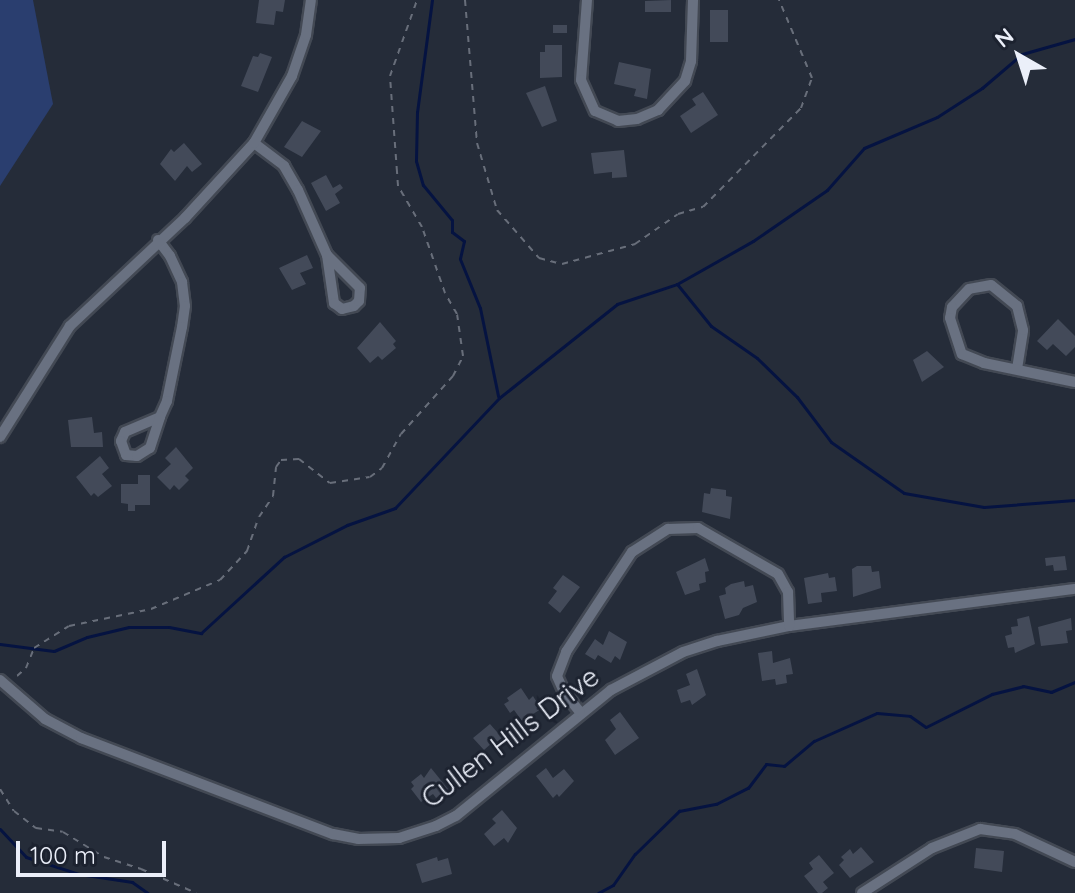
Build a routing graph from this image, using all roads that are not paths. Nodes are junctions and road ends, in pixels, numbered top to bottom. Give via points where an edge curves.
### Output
1 (311, 0) edge
2 (587, 0) edge
3 (693, 0) edge
4 (254, 143) junction
5 (158, 240) junction
6 (327, 255) junction
7 (1017, 369) junction
8 (1075, 382) edge
9 (160, 417) dead end
10 (0, 437) edge
11 (1075, 589) edge
12 (789, 626) junction
13 (0, 680) edge
14 (580, 712) junction
15 (1075, 862) edge
16 (862, 893) edge

1 - 4 street via 292,76
2 - 3 street via 581,80 595,111 618,121 658,110 685,81 691,61
4 - 5 street
4 - 6 street via 284,166
5 - 9 street via 178,269 185,306
5 - 10 street via 70,326
6 - 6 street via 334,303 342,309 354,306 360,288
7 - 7 street via 1023,330 1017,306 991,285 969,289 952,307 950,318 962,354
7 - 8 street
11 - 12 street, Cullen Hills Drive
12 - 14 street, Cullen Hills Drive via 683,652 650,666
12 - 14 street via 788,592 778,574 698,528 668,529 632,552 566,652 557,676
13 - 14 street, Cullen Hills Drive via 45,719 81,738 311,827 358,839 399,838 456,816
15 - 16 street via 1015,834 980,829 932,848

